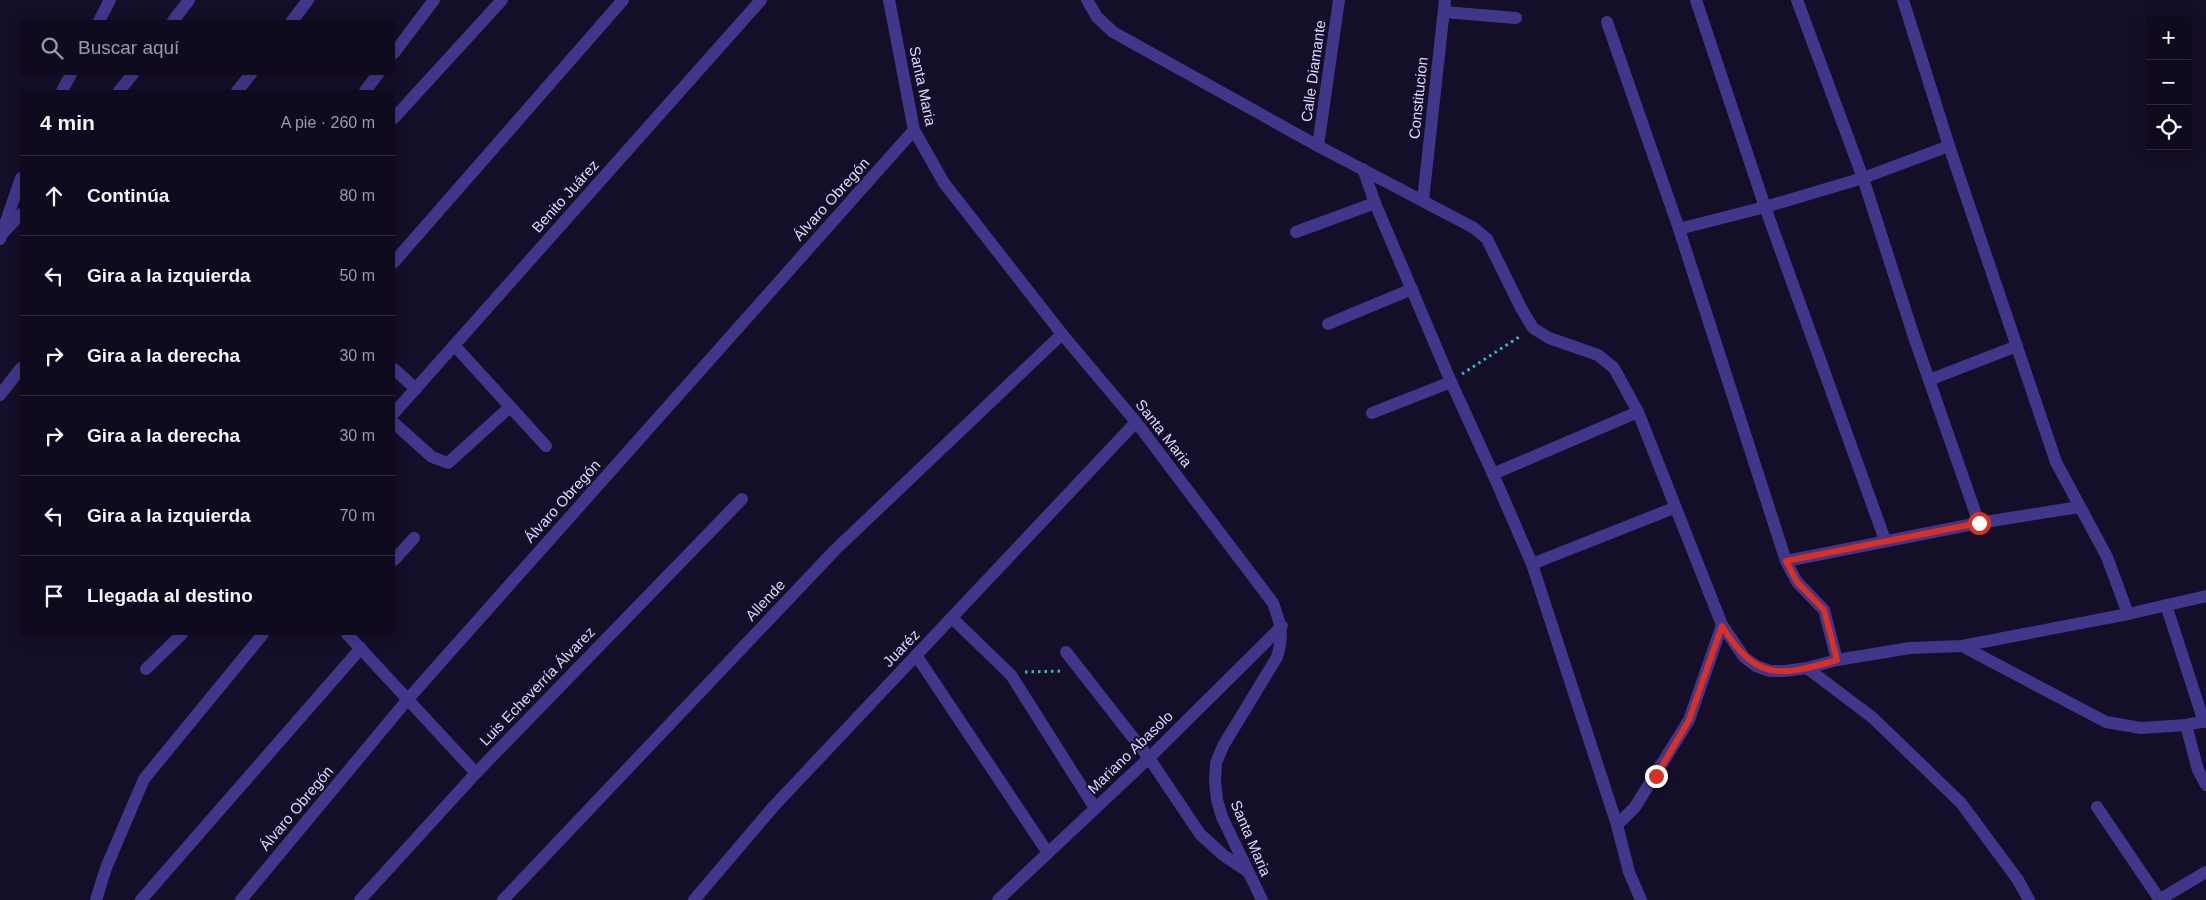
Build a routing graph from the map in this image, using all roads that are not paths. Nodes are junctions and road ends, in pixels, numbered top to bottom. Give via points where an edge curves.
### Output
1 (110, 0) edge
2 (189, 0) edge
3 (308, 0) edge
4 (434, 0) edge
5 (502, 0) edge
6 (623, 0) edge
7 (761, 0) edge
8 (890, 0) edge
9 (1087, 0) edge
10 (1339, 0) edge
11 (1696, 0) edge
12 (1797, 0) edge
13 (1903, 0) edge
14 (1444, 6) edge
15 (1516, 18) dead end
16 (99, 20) edge
17 (174, 20) edge
18 (293, 20) edge
19 (1607, 22) dead end
20 (395, 52) edge
21 (70, 75) edge
22 (132, 75) edge
23 (250, 75) edge
24 (377, 75) edge
25 (63, 90) edge
26 (121, 90) edge
27 (238, 90) edge
28 (366, 90) edge
29 (395, 117) edge
30 (914, 130) junction
31 (1318, 146) junction
32 (1949, 146) junction
33 (1363, 169) junction
34 (1863, 178) junction
35 (20, 181) edge
36 (1423, 200) junction
37 (1374, 203) junction
38 (1765, 207) junction
39 (20, 215) edge
40 (1679, 229) junction
41 (1296, 232) dead end
42 (0, 237) edge
43 (395, 261) edge
44 (1412, 289) junction
45 (1328, 324) dead end
46 (1062, 334) junction
47 (454, 345) junction
48 (2017, 346) junction
49 (20, 369) edge
50 (395, 369) edge
51 (1929, 380) junction
52 (1450, 382) junction
53 (416, 389) junction
54 (0, 396) edge
55 (510, 407) junction
56 (395, 412) edge
57 (1638, 412) junction
58 (1372, 413) dead end
59 (1136, 422) junction
60 (395, 424) edge
61 (546, 446) dead end
62 (1493, 474) junction
63 (742, 499) dead end
64 (2079, 507) junction
65 (1674, 508) junction
66 (1979, 523) junction
67 (414, 538) dead end
68 (1885, 540) junction
69 (395, 559) edge
70 (1786, 561) junction
71 (1532, 564) junction
72 (2206, 596) edge
73 (2166, 606) junction
74 (2128, 614) junction
75 (952, 618) junction
76 (1282, 626) junction
77 (1722, 626) junction
78 (181, 635) edge
79 (262, 635) edge
80 (348, 635) edge
81 (1962, 646) junction
82 (361, 648) junction
83 (1066, 652) dead end
84 (916, 655) junction
85 (1837, 660) junction
86 (1807, 668) junction
87 (146, 669) dead end
88 (408, 699) junction
89 (2205, 721) edge
90 (2186, 725) junction
91 (1149, 758) junction
92 (476, 773) junction
93 (2206, 785) edge
94 (2097, 807) dead end
95 (1095, 808) junction
96 (1617, 825) junction
97 (1048, 853) junction
98 (1249, 872) junction
99 (2206, 872) edge
100 (96, 900) edge
101 (141, 900) edge
102 (240, 900) edge
103 (360, 900) edge
104 (503, 900) edge
105 (694, 900) edge
106 (998, 900) edge
107 (1262, 900) edge
108 (1641, 900) edge
109 (2029, 900) edge
110 (2159, 900) edge

1 - 16 street
2 - 17 street
3 - 18 street
4 - 20 street
5 - 29 street
6 - 43 street
7 - 47 street, Benito Juárez
8 - 30 street, Santa Maria
9 - 31 street via 1097,17 1113,32
10 - 31 street, Calle Diamante
11 - 38 street
12 - 34 street
13 - 32 street
14 - 15 street
14 - 36 street, Constitucion
19 - 40 street
21 - 25 street
22 - 26 street
23 - 27 street
24 - 28 street
30 - 46 street, Santa Maria via 944,183
30 - 88 street, Álvaro Obregón
31 - 33 street
32 - 34 street
32 - 48 street
33 - 36 street
33 - 37 street
34 - 38 street
34 - 51 street
35 - 42 street
36 - 57 street via 1474,228 1487,239 1533,328 1550,338 1598,355 1614,368
37 - 41 street
37 - 44 street
38 - 40 street
38 - 68 street
39 - 42 street
40 - 70 street
44 - 45 street
44 - 52 street
46 - 59 street, Santa Maria
46 - 104 street, Allende via 835,550
47 - 53 street, Benito Juárez
47 - 55 street
48 - 51 street
48 - 64 street via 2056,462
49 - 54 street
50 - 53 street
51 - 66 street
52 - 58 street
52 - 62 street
53 - 56 street, Benito Juárez
55 - 60 street via 448,463 432,457
55 - 61 street
57 - 62 street
57 - 65 street
59 - 75 street, Juaréz
59 - 76 street, Santa Maria via 1273,603
62 - 71 street
63 - 92 street, Luis Echeverría Álvarez
64 - 66 street
64 - 74 street via 2107,557
65 - 71 street
65 - 77 street
66 - 68 street
67 - 69 street
68 - 70 street
70 - 85 street via 1797,582 1824,610
71 - 96 street
72 - 73 street
73 - 74 street
73 - 89 street
74 - 81 street
75 - 84 street, Juaréz
75 - 95 street via 1011,675
76 - 91 street, Mariano Abasolo
76 - 98 street, Santa Maria via 1277,657 1216,763 1217,800 1232,842
77 - 86 street via 1744,657 1756,666 1770,671
77 - 96 street via 1689,720 1635,807
78 - 87 street
79 - 100 street via 144,779 106,868
80 - 82 street
81 - 85 street via 1910,648
81 - 90 street via 2106,722 2141,728
82 - 88 street
82 - 101 street
83 - 91 street
84 - 97 street
84 - 105 street, Juaréz via 774,806
85 - 86 street
86 - 109 street via 1873,718 1961,803
88 - 92 street
88 - 102 street, Álvaro Obregón
89 - 90 street
90 - 93 street via 2198,770
91 - 95 street, Mariano Abasolo
91 - 98 street via 1200,834
92 - 103 street, Luis Echeverría Álvarez
94 - 110 street
95 - 97 street, Mariano Abasolo
96 - 108 street via 1628,872
97 - 106 street, Mariano Abasolo
98 - 107 street, Santa Maria
99 - 110 street

